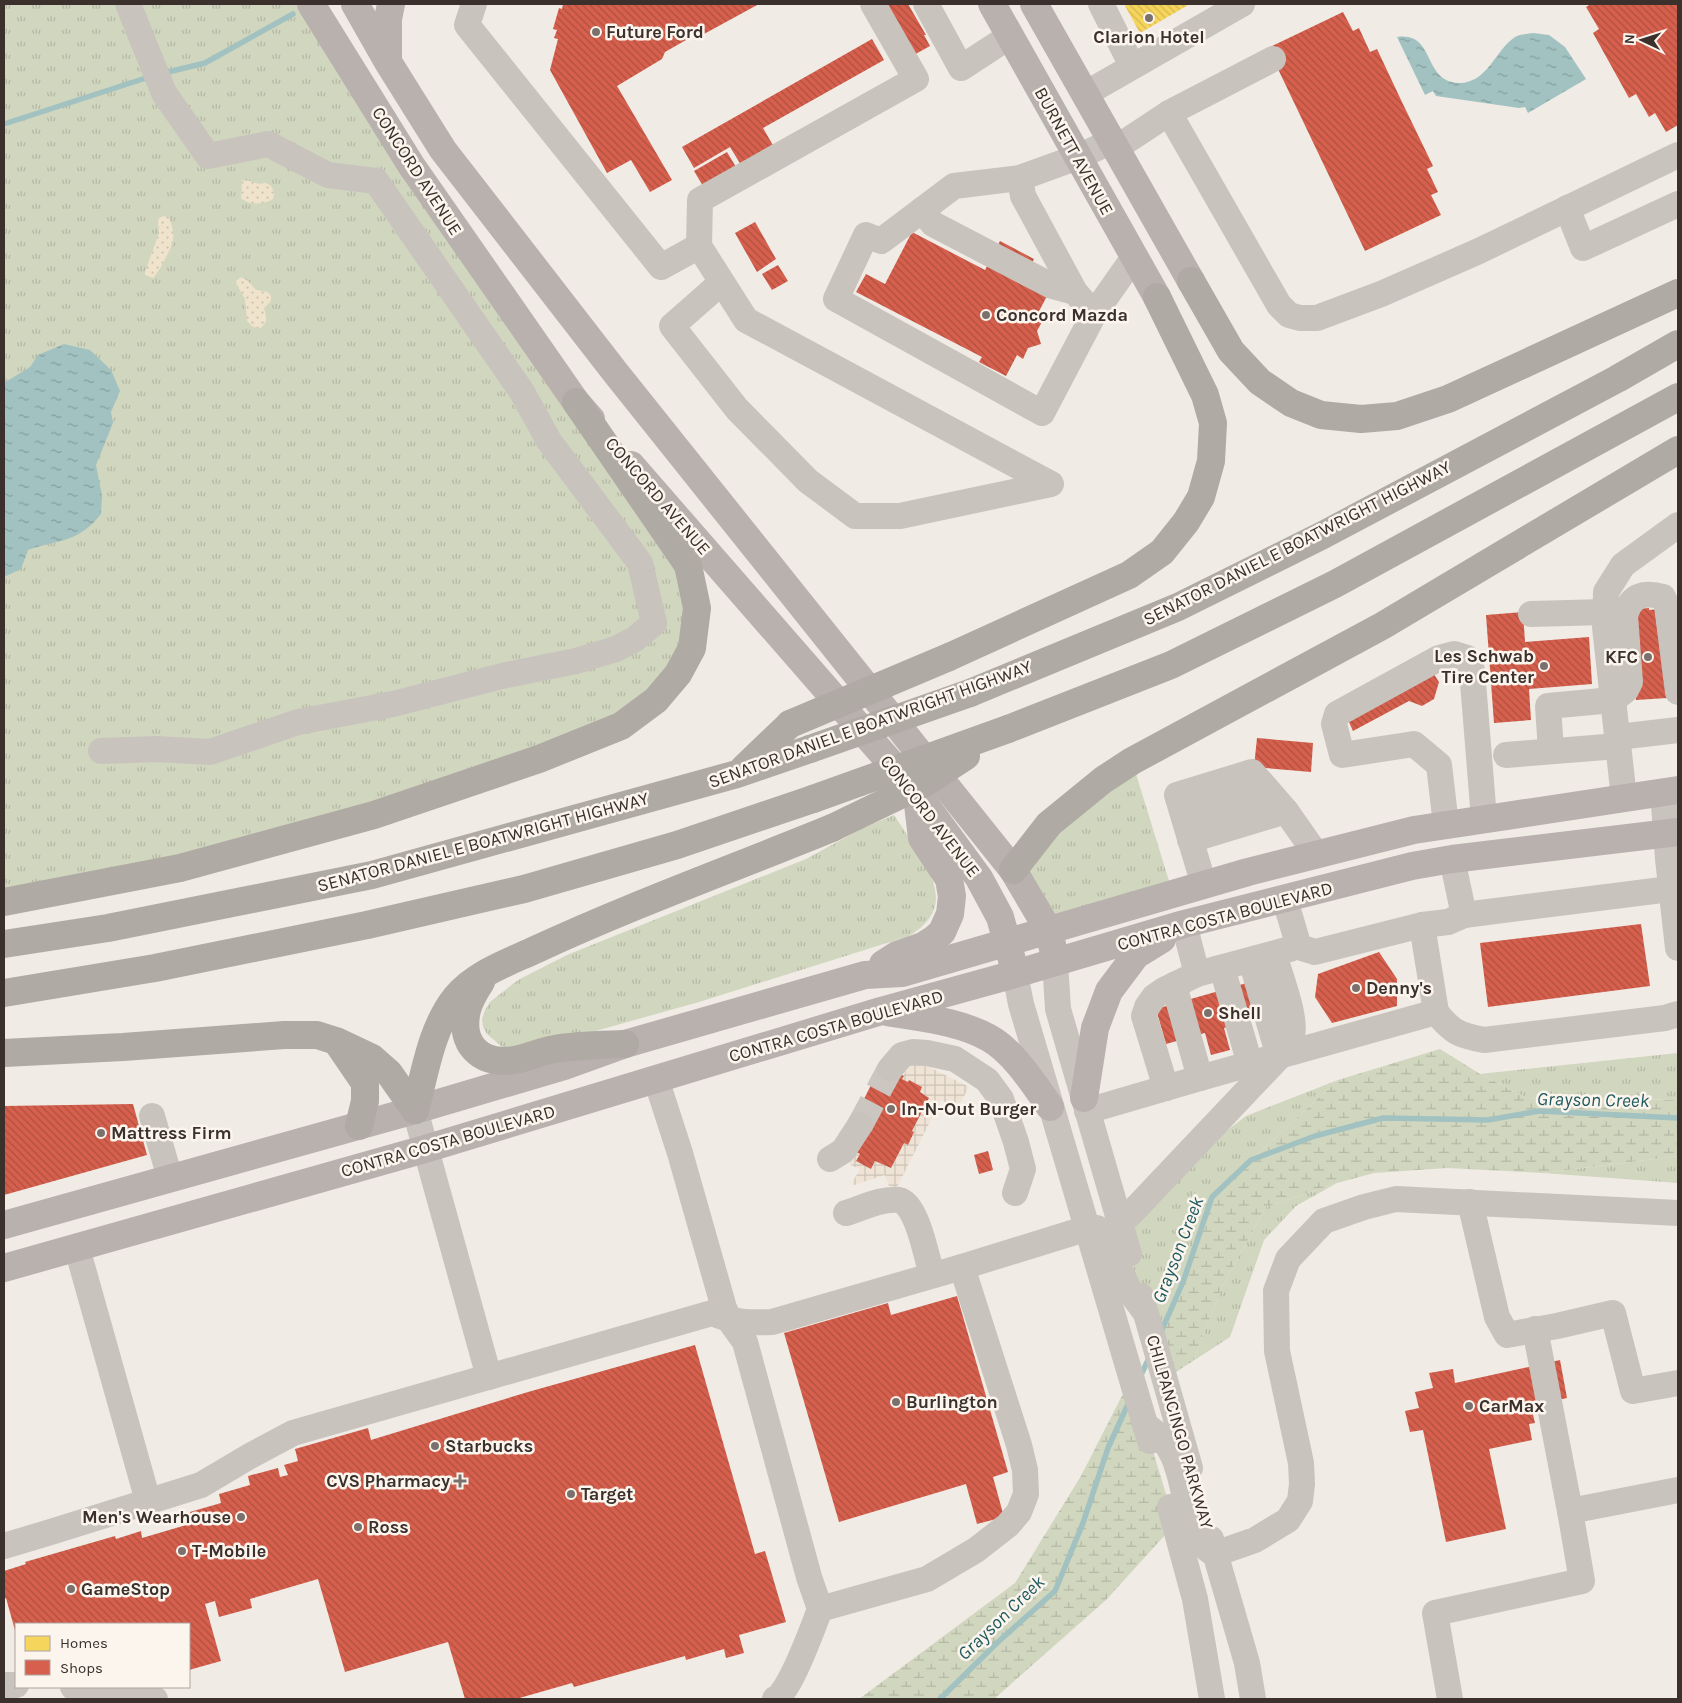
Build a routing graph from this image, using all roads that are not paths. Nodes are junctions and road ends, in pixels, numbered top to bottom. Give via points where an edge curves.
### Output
1 (128, 4) edge
2 (311, 4) edge
3 (355, 4) edge
4 (391, 4) edge
5 (474, 4) edge
6 (873, 4) edge
7 (926, 4) edge
8 (992, 4) edge
9 (1034, 4) edge
10 (1101, 4) edge
11 (1242, 4) edge
12 (1010, 36) junction
13 (1273, 59) dead end
14 (388, 62) junction
15 (1132, 66) junction
16 (1085, 94) junction
17 (1169, 113) junction
18 (1114, 144) junction
19 (1678, 155) edge
20 (1078, 157) junction
21 (1020, 178) junction
22 (1678, 204) edge
23 (1567, 208) junction
24 (922, 210) junction
25 (699, 246) junction
26 (1134, 257) junction
27 (1191, 281) joint
28 (722, 282) junction
29 (1075, 292) junction
30 (1678, 293) edge
31 (1157, 297) joint
32 (1094, 314) junction
33 (1678, 344) edge
34 (1678, 396) edge
35 (576, 402) junction
36 (1678, 450) edge
37 (1678, 526) edge
38 (1605, 612) junction
39 (1531, 614) dead end
40 (1678, 692) edge
41 (1613, 700) junction
42 (1008, 729) junction
43 (1678, 730) edge
44 (1618, 742) junction
45 (101, 751) dead end
46 (1551, 752) junction
47 (1506, 755) dead end
48 (1479, 759) junction
49 (1439, 765) junction
50 (737, 774) junction
51 (1671, 791) edge
52 (916, 792) junction
53 (1624, 798) junction
54 (1286, 811) junction
55 (1484, 819) junction
56 (1446, 825) junction
57 (1187, 828) junction
58 (1672, 832) edge
59 (1508, 852) junction
60 (1316, 854) junction
61 (1452, 859) junction
62 (1013, 870) junction
63 (1204, 885) junction
64 (1675, 889) edge
65 (1285, 900) junction
66 (4, 902) edge
67 (1464, 915) junction
68 (1184, 924) junction
69 (1422, 925) junction
70 (1049, 931) junction
71 (1008, 942) junction
72 (4, 944) edge
73 (1299, 947) junction
74 (1678, 948) edge
75 (1262, 957) junction
76 (1055, 962) junction
77 (1222, 968) junction
78 (485, 974) junction
79 (1015, 974) junction
80 (865, 975) junction
81 (1185, 980) junction
82 (4, 993) edge
83 (881, 1011) junction
84 (1436, 1012) junction
85 (1678, 1014) edge
86 (336, 1041) junction
87 (625, 1044) junction
88 (4, 1053) edge
89 (1280, 1056) junction
90 (1250, 1064) junction
91 (890, 1069) tunnel mouth
92 (1200, 1078) junction
93 (656, 1079) junction
94 (1166, 1088) junction
95 (1086, 1105) junction
96 (1050, 1106) junction
97 (415, 1110) junction
98 (152, 1116) dead end
99 (860, 1125) tunnel mouth
100 (360, 1126) junction
101 (425, 1149) junction
102 (830, 1159) dead end
103 (170, 1178) junction
104 (1015, 1193) dead end
105 (1470, 1202) junction
106 (846, 1213) dead end
107 (1678, 1213) edge
108 (4, 1225) edge
109 (1088, 1228) junction
110 (1122, 1232) junction
111 (76, 1248) junction
112 (962, 1267) junction
113 (4, 1268) edge
114 (932, 1275) junction
115 (1145, 1312) junction
116 (730, 1321) junction
117 (1536, 1330) junction
118 (489, 1377) junction
119 (1678, 1383) edge
120 (1145, 1425) junction
121 (1678, 1490) edge
122 (148, 1501) junction
123 (1570, 1512) junction
124 (4, 1546) edge
125 (1215, 1554) junction
126 (820, 1609) junction
127 (80, 1688) edge
128 (155, 1699) edge
129 (775, 1699) edge
130 (1212, 1699) edge
131 (1254, 1699) edge
132 (1450, 1699) edge

1 - 45 street via 164,93 208,156 268,144 328,175 376,181 522,392 549,441 640,563 654,623 616,649 576,661 393,704 298,722 210,752
2 - 35 main road, CONCORD AVENUE via 410,165
3 - 14 main road, CONCORD AVENUE
4 - 14 main road
5 - 25 street via 467,26 661,267
6 - 25 street via 916,79 700,200
7 - 12 street via 961,68
8 - 12 main road, BURNETT AVENUE
9 - 16 main road
10 - 15 street
11 - 15 street
12 - 20 main road, BURNETT AVENUE
13 - 17 street
14 - 62 main road, CONCORD AVENUE via 443,150 609,365
15 - 16 street
16 - 18 main road
17 - 18 street
17 - 23 street via 1279,305 1289,315 1300,318 1317,318 1381,294
18 - 20 street
18 - 27 main road
19 - 23 street
20 - 21 street
20 - 26 main road, BURNETT AVENUE
21 - 24 street via 954,186
21 - 29 street via 1023,196
22 - 23 street via 1583,248
24 - 29 street via 933,224 1052,286
24 - 32 street via 881,241 866,235 836,300 1042,413
25 - 28 street
26 - 31 main road, BURNETT AVENUE
26 - 32 street
27 - 30 highway via 1231,351 1260,382 1291,403 1321,415 1361,419 1397,416 1448,399
28 - 28 street via 672,326 737,409 808,481 855,516 900,516 1052,484 746,320
29 - 32 street
31 - 50 highway, bridge via 1205,395 1213,424 1211,461 1201,497 1162,552 1129,575 949,658 790,724
33 - 50 highway, SENATOR DANIEL E BOATWRIGHT HIGHWAY, bridge via 1331,530 1187,602 970,693
34 - 42 highway via 1335,584 1171,665
35 - 52 main road, CONCORD AVENUE
35 - 66 highway via 688,565 697,608 692,648 678,674 656,700 612,730 539,759 374,815 180,868
36 - 62 highway via 1382,626 1132,761 1049,824
37 - 38 street via 1623,565 1606,592
38 - 39 street
38 - 41 street
40 - 41 street via 1667,606 1663,597 1652,594 1633,599 1628,606 1625,616 1630,682 1626,690
41 - 44 street
41 - 46 street via 1548,706
42 - 78 highway, bridge via 923,784 832,828 569,934
42 - 82 highway, bridge via 677,845 524,889 184,962
43 - 44 street
44 - 46 street
44 - 53 street
46 - 47 street
48 - 49 street
48 - 49 street via 1472,670 1467,658 1454,654 1439,658 1337,714 1334,724 1342,755 1414,744
48 - 55 street
49 - 56 street
50 - 72 highway, SENATOR DANIEL E BOATWRIGHT HIGHWAY via 372,875 108,928
51 - 53 main road, CONTRA COSTA BOULEVARD
51 - 58 street
52 - 71 main road, CONCORD AVENUE via 979,878 1000,917
52 - 80 main road via 922,838 949,878 950,914 942,932 934,939 897,955
53 - 55 main road, CONTRA COSTA BOULEVARD
53 - 59 main road via 1617,810 1608,816 1530,826
54 - 57 street
54 - 57 street via 1252,772 1177,795
54 - 60 street
55 - 56 main road, CONTRA COSTA BOULEVARD
56 - 60 main road, CONTRA COSTA BOULEVARD
57 - 63 street
58 - 59 main road, CONTRA COSTA BOULEVARD
58 - 64 street
59 - 61 main road, CONTRA COSTA BOULEVARD
60 - 63 main road, CONTRA COSTA BOULEVARD
61 - 65 main road, CONTRA COSTA BOULEVARD via 1412,866
61 - 67 street
62 - 70 main road, CONCORD AVENUE
63 - 70 main road, CONTRA COSTA BOULEVARD
64 - 67 street
64 - 74 street
65 - 68 main road, CONTRA COSTA BOULEVARD
65 - 73 street
67 - 69 street via 1448,922
68 - 76 main road, CONTRA COSTA BOULEVARD
68 - 81 street
68 - 95 main road via 1136,955 1109,991 1094,1028
69 - 73 street via 1314,952
69 - 84 street
70 - 71 main road, CONTRA COSTA BOULEVARD
70 - 76 main road, CONCORD AVENUE
71 - 79 main road, CONCORD AVENUE
71 - 80 main road, CONTRA COSTA BOULEVARD via 902,974
73 - 75 street
75 - 77 street
75 - 89 street via 1291,1016 1291,1038
76 - 79 main road, CONTRA COSTA BOULEVARD
76 - 95 street, CHILPANCINGO PARKWAY via 1058,1009
77 - 81 street
77 - 90 street
78 - 87 highway via 470,1000 465,1031 473,1048 486,1057 516,1060 555,1049
78 - 97 highway via 456,997 443,1016
79 - 83 main road, CONTRA COSTA BOULEVARD
79 - 96 street, CHILPANCINGO PARKWAY
80 - 87 main road, CONTRA COSTA BOULEVARD
81 - 92 street
81 - 94 street via 1154,997 1144,1016
83 - 93 main road, CONTRA COSTA BOULEVARD
83 - 96 main road via 961,1026 990,1039 1020,1066
84 - 85 street via 1449,1028 1466,1037 1484,1040
84 - 89 street
86 - 88 highway via 317,1035 284,1035
86 - 97 highway via 372,1058 389,1073
86 - 100 highway via 365,1083
87 - 97 main road, CONTRA COSTA BOULEVARD via 564,1066
89 - 90 street
89 - 110 street
90 - 92 street
91 - 104 street via 902,1055 927,1053 955,1059 987,1080 1001,1099 1023,1169
92 - 94 street
93 - 101 main road, CONTRA COSTA BOULEVARD
93 - 116 street
94 - 95 street
95 - 110 street, CHILPANCINGO PARKWAY
96 - 109 street, CHILPANCINGO PARKWAY
97 - 100 main road, CONTRA COSTA BOULEVARD
97 - 101 street
98 - 103 street
99 - 102 street via 842,1151
100 - 103 main road, CONTRA COSTA BOULEVARD
101 - 111 main road, CONTRA COSTA BOULEVARD
101 - 118 street
103 - 108 main road, CONTRA COSTA BOULEVARD
105 - 107 street
105 - 117 street via 1497,1317 1507,1334
105 - 125 street via 1396,1199 1364,1207 1324,1221 1288,1259 1276,1291 1277,1351 1301,1463 1300,1501 1288,1520 1255,1540
106 - 114 street via 888,1200 905,1202 916,1220
109 - 112 street
109 - 115 street via 1106,1233 1130,1292
109 - 120 street, CHILPANCINGO PARKWAY
110 - 115 street, CHILPANCINGO PARKWAY
111 - 113 main road, CONTRA COSTA BOULEVARD
111 - 122 street
112 - 114 street
112 - 126 street via 1023,1462 1026,1494 1019,1512 1008,1526 976,1550 927,1579
114 - 116 street via 772,1322
115 - 125 street, CHILPANCINGO PARKWAY
116 - 118 street via 712,1313
116 - 126 street via 745,1342
117 - 119 street via 1614,1313 1633,1391
117 - 123 street
118 - 122 street via 294,1433 201,1485
120 - 125 street via 1160,1436 1174,1457 1200,1542
120 - 130 street, CHILPANCINGO PARKWAY via 1195,1598
121 - 123 street
122 - 124 street
123 - 132 street via 1582,1582 1434,1613
125 - 131 street, CHILPANCINGO PARKWAY via 1247,1663
126 - 129 street via 793,1675 780,1698
127 - 128 street

